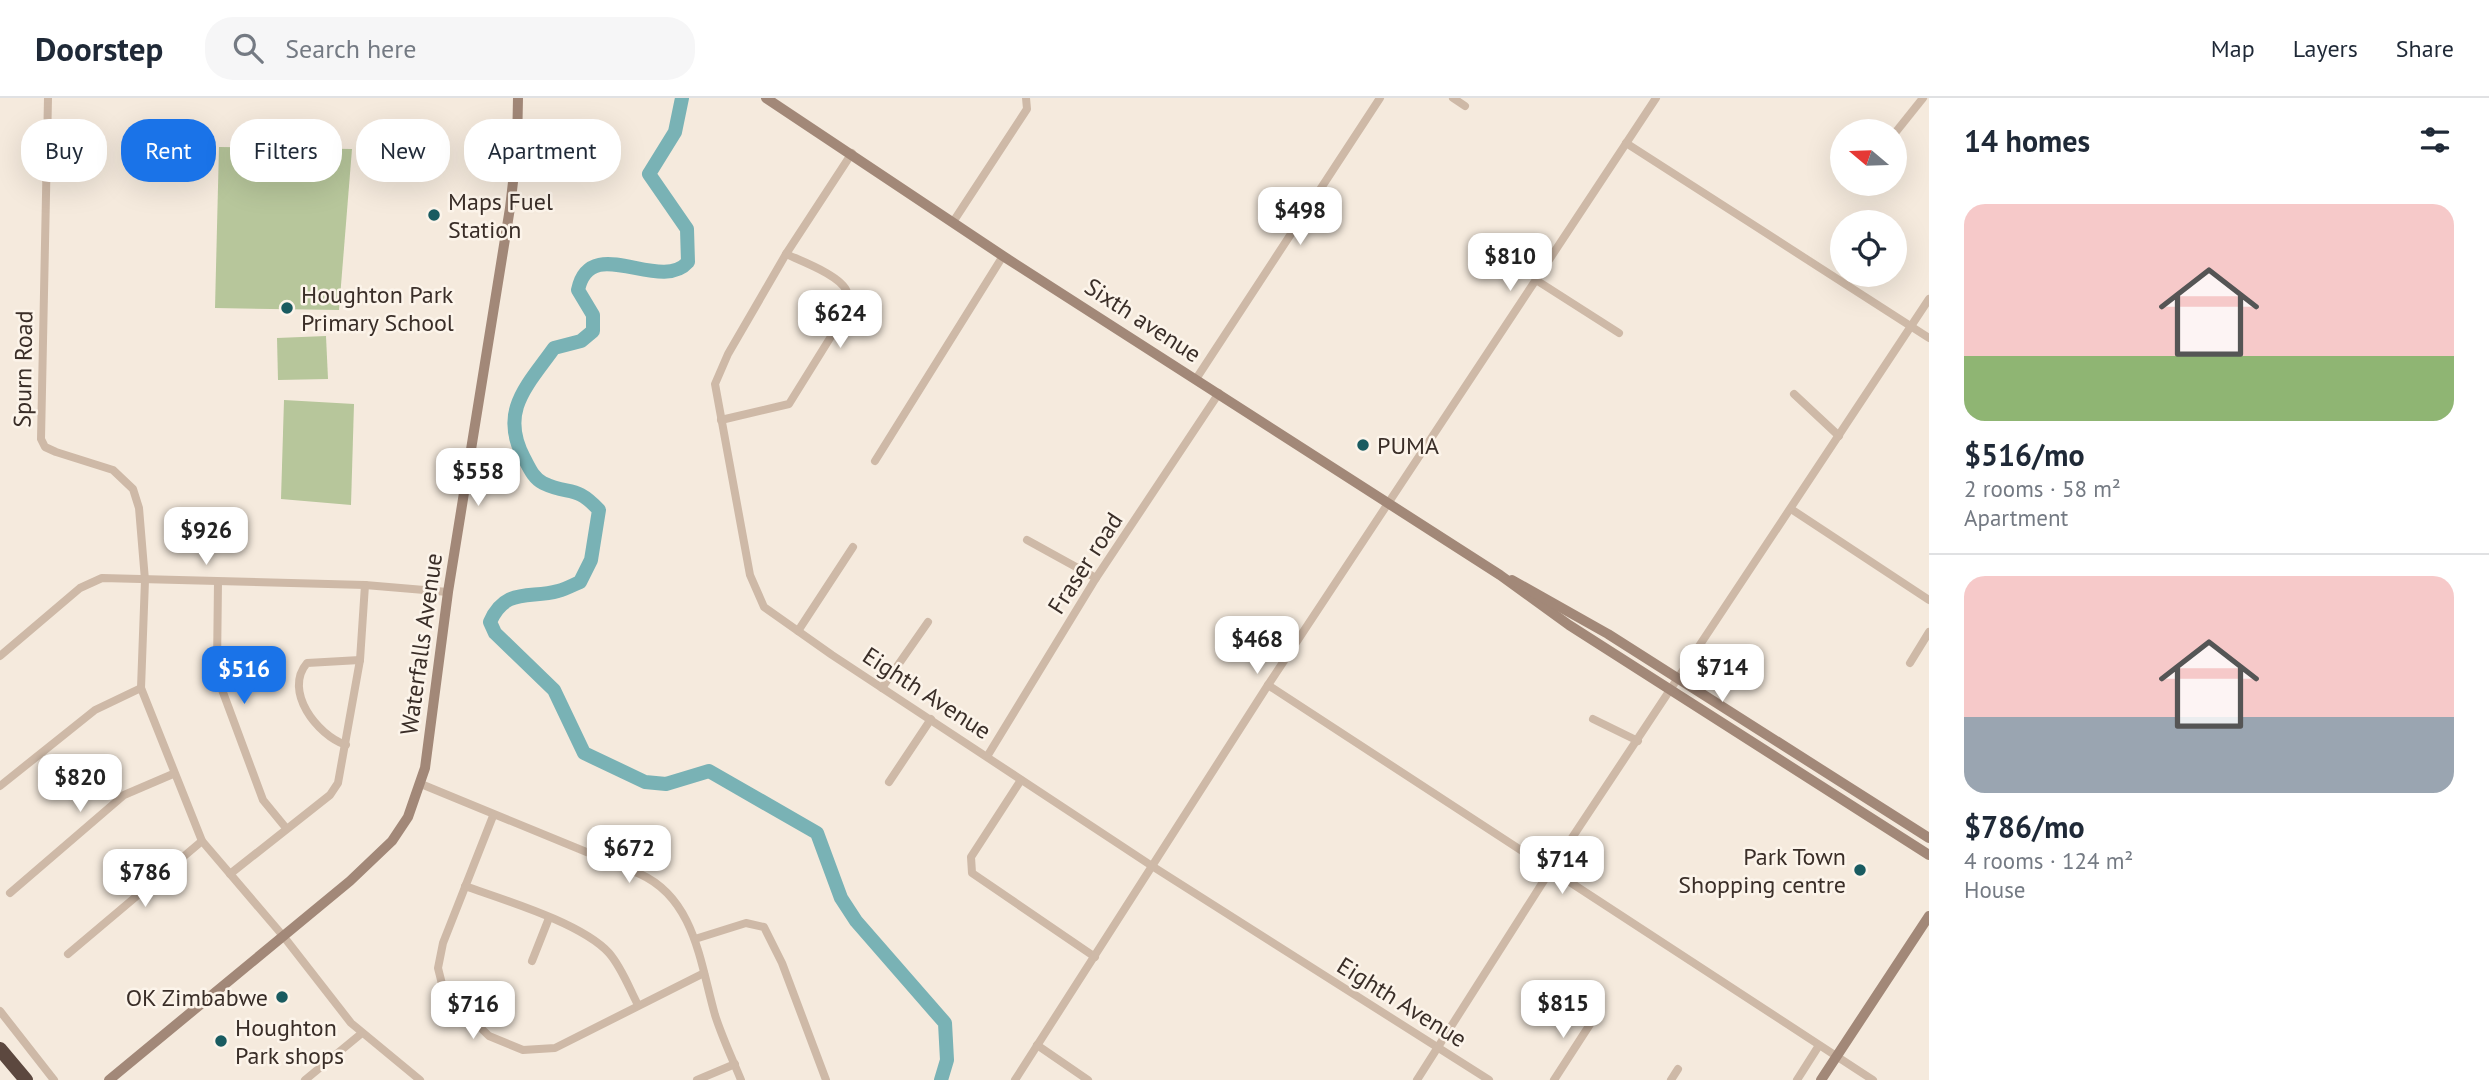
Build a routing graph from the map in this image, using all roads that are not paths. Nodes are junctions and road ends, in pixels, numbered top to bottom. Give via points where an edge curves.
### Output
1 (48, 98) edge
2 (518, 98) edge
3 (766, 98) edge
4 (1027, 98) edge
5 (1380, 98) edge
6 (1453, 98) edge
7 (1656, 98) edge
8 (1923, 98) edge
9 (1465, 106) dead end
10 (1906, 119) edge
11 (1626, 143) junction
12 (852, 153) junction
13 (953, 222) junction
14 (786, 254) junction
15 (1003, 256) junction
16 (1536, 280) junction
17 (1929, 299) edge
18 (1911, 326) junction
19 (1619, 333) dead end
20 (1929, 338) edge
21 (1196, 379) junction
22 (1219, 393) junction
23 (1794, 394) dead end
24 (721, 419) junction
25 (1839, 436) junction
26 (876, 461) dead end
27 (1389, 504) junction
28 (1791, 509) junction
29 (1027, 540) dead end
30 (853, 547) dead end
31 (1500, 575) junction
32 (1096, 578) junction
33 (145, 580) junction
34 (218, 582) junction
35 (365, 584) junction
36 (448, 592) junction
37 (1929, 600) edge
38 (928, 622) dead end
39 (798, 631) junction
40 (1929, 632) edge
41 (0, 656) edge
42 (360, 660) junction
43 (1910, 663) dead end
44 (1679, 679) junction
45 (1268, 685) junction
46 (141, 688) junction
47 (882, 688) junction
48 (1671, 690) junction
49 (931, 719) junction
50 (1593, 719) dead end
51 (1638, 741) junction
52 (346, 745) junction
53 (988, 755) junction
54 (173, 774) junction
55 (1021, 780) junction
56 (889, 782) dead end
57 (421, 784) junction
58 (0, 786) edge
59 (493, 816) junction
60 (286, 828) junction
61 (1929, 838) edge
62 (202, 841) junction
63 (1929, 855) edge
64 (1152, 866) junction
65 (1550, 871) junction
66 (230, 874) junction
67 (466, 886) junction
68 (10, 893) dead end
69 (1929, 916) edge
70 (548, 918) junction
71 (284, 937) junction
72 (695, 939) junction
73 (68, 954) dead end
74 (1095, 957) junction
75 (532, 961) dead end
76 (704, 973) junction
77 (638, 1006) junction
78 (0, 1011) edge
79 (1596, 1015) dead end
80 (362, 1033) junction
81 (1037, 1045) junction
82 (1818, 1047) junction
83 (1438, 1048) junction
84 (0, 1049) edge
85 (1836, 1056) junction
86 (735, 1065) junction
87 (1678, 1069) dead end
88 (26, 1080) edge
89 (54, 1080) edge
90 (109, 1080) edge
91 (305, 1080) edge
92 (421, 1080) edge
93 (697, 1080) edge
94 (741, 1080) edge
95 (826, 1080) edge
96 (1015, 1080) edge
97 (1088, 1080) edge
98 (1417, 1080) edge
99 (1489, 1080) edge
100 (1553, 1080) edge
101 (1671, 1080) edge
102 (1797, 1080) edge
103 (1821, 1080) edge
104 (1873, 1080) edge

1 - 33 street, Spurn Road via 41,439 56,452 113,470 133,489
2 - 36 street, Waterfalls Avenue via 510,208
3 - 12 street, Sixth avenue
4 - 13 street via 1027,109
5 - 21 street
6 - 9 street
7 - 11 street
8 - 10 street
11 - 16 street
11 - 18 street
12 - 13 street, Sixth avenue
12 - 14 street, Eighth Avenue
13 - 15 street, Sixth avenue
14 - 24 street, Eighth Avenue via 717,374
14 - 24 street via 817,267 844,287 848,300 845,314 789,404
15 - 21 street, Sixth avenue
15 - 26 street
16 - 19 street
16 - 27 street
17 - 18 street
18 - 20 street
18 - 25 street
21 - 22 street, Sixth avenue
22 - 27 street, Sixth avenue
22 - 32 street, Fraser road
23 - 25 street
24 - 39 street, Eighth Avenue via 750,575 768,611
25 - 28 street
27 - 31 street, Sixth avenue
27 - 45 street
28 - 37 street
28 - 44 street
29 - 32 street
30 - 39 street
31 - 44 street via 1533,589
31 - 48 street
32 - 53 street, Fraser road
33 - 34 street
33 - 41 street via 102,578 89,582
33 - 46 street
34 - 35 street
34 - 60 street via 216,667 221,688 263,800
35 - 36 street
35 - 42 street
36 - 57 street, Waterfalls Avenue
38 - 47 street
39 - 47 street, Eighth Avenue
40 - 43 street
42 - 52 street
42 - 52 street via 307,663 298,677 299,695 315,721 333,740
44 - 48 street
44 - 61 street
45 - 64 street
45 - 65 street
46 - 54 street
46 - 58 street via 95,710
47 - 49 street, Eighth Avenue
48 - 51 street
48 - 63 street
49 - 53 street, Eighth Avenue
49 - 56 street
50 - 51 street
51 - 65 street
52 - 60 street via 338,783 330,795
53 - 55 street, Eighth Avenue
54 - 62 street
54 - 68 street via 124,795
55 - 64 street, Eighth Avenue
55 - 74 street via 971,857 972,873
57 - 59 street
57 - 71 street, Waterfalls Avenue via 393,841
59 - 67 street
59 - 72 street via 653,880 674,898
60 - 66 street
62 - 66 street
62 - 73 street
64 - 74 street
64 - 83 street, Eighth Avenue
65 - 82 street via 1742,992
65 - 83 street
66 - 71 street
67 - 70 street
67 - 77 street via 439,956 439,980 455,1005 489,1035 523,1050 555,1048
69 - 85 street
70 - 75 street
70 - 77 street via 607,951
71 - 80 street
71 - 90 street, Waterfalls Avenue
72 - 76 street
72 - 95 street via 746,923 764,927
74 - 81 street
76 - 77 street
76 - 86 street
78 - 89 street
79 - 100 street
80 - 91 street
80 - 92 street
81 - 96 street
81 - 97 street
82 - 85 street
82 - 102 street
83 - 98 street
83 - 99 street, Eighth Avenue
84 - 88 highway
85 - 103 street
85 - 104 street
86 - 93 street
86 - 94 street
87 - 101 street

